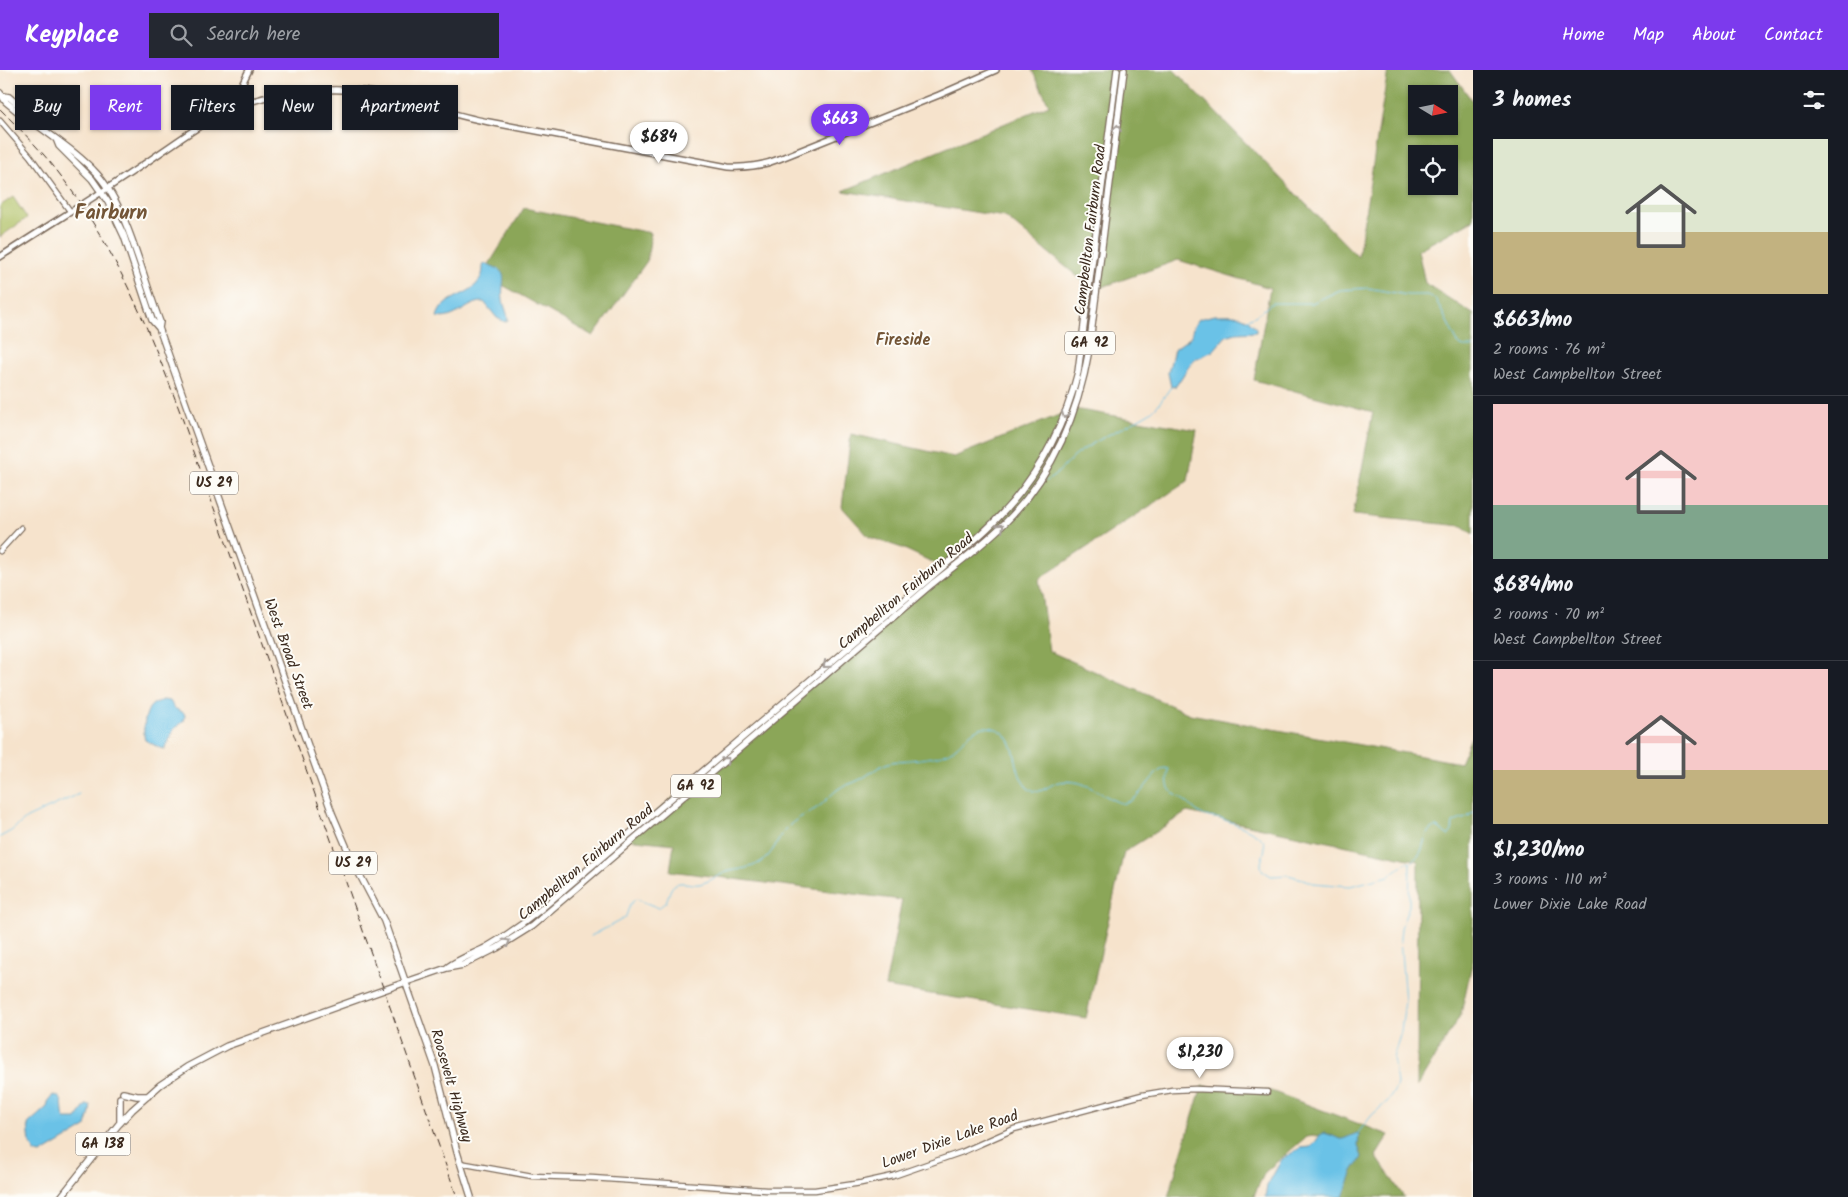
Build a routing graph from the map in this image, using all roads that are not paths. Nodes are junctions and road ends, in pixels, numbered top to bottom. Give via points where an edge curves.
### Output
1 (249, 70) edge
2 (996, 70) edge
3 (1117, 70) edge
4 (1124, 70) edge
5 (241, 85) edge
6 (2, 95) edge
7 (254, 102) edge
8 (0, 121) edge
9 (196, 130) edge
10 (104, 191) junction
11 (70, 211) junction
12 (0, 257) edge
13 (21, 528) dead end
14 (0, 551) edge
15 (447, 968) junction
16 (406, 982) junction
17 (1267, 1092) dead end
18 (148, 1096) junction
19 (120, 1123) junction
20 (460, 1163) junction
21 (62, 1197) edge
22 (471, 1197) edge

1 - 5 main road
2 - 7 main road via 779,159 742,168 479,120 368,92 302,92
3 -> 15 main road, Campbellton Fairburn Road / GA 92 via 1078,372 1058,431 1025,487 977,538 540,910 503,937
15 -> 4 main road, Campbellton Fairburn Road / GA 92 via 463,966 532,926 971,554 1031,493 1063,439 1084,375
6 - 10 main road, West Broad Street / US 29 via 9,97 32,117 32,121 87,164 98,175
8 - 11 street
9 - 10 main road
10 - 11 main road
10 - 16 main road, West Broad Street / US 29 via 118,209 130,237 160,322 159,328 335,820 384,920
11 - 12 main road
13 - 14 street
15 - 16 main road, Campbellton Fairburn Road / GA 92
16 - 18 main road, GA 138 via 227,1046 187,1067
16 - 20 main road, Roosevelt Highway / US 29 via 434,1066
17 - 20 street, Lower Dixie Lake Road via 1195,1089 1142,1095 1014,1129 962,1152 893,1176 815,1190 532,1176
18 - 19 main road, GA 138
18 - 19 main road via 122,1096
19 - 21 main road, GA 138
20 - 22 main road, Roosevelt Highway / US 29

